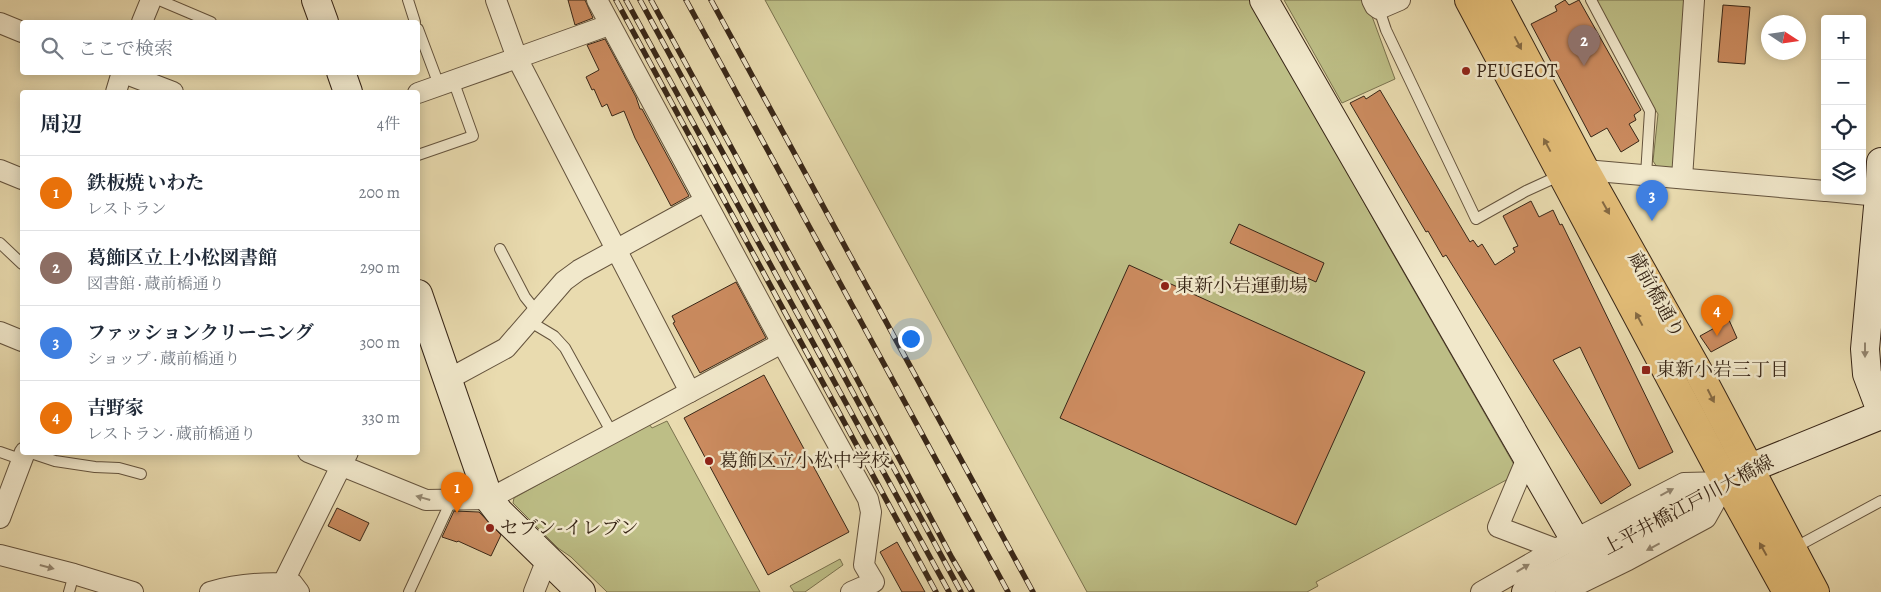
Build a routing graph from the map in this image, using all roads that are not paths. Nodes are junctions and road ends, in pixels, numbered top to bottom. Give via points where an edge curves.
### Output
1 (151, 0) edge
2 (158, 0) edge
3 (316, 0) edge
4 (408, 0) edge
5 (597, 0) edge
6 (1264, 0) edge
7 (1400, 0) edge
8 (1470, 0) edge
9 (1495, 0) edge
10 (1592, 0) edge
11 (1694, 0) edge
12 (501, 1) edge
13 (1376, 5) edge
14 (143, 20) edge
15 (206, 20) edge
16 (323, 20) edge
17 (413, 20) edge
18 (0, 22) edge
19 (609, 25) junction
20 (20, 31) edge
21 (420, 33) edge
22 (517, 58) junction
23 (121, 75) edge
24 (127, 75) edge
25 (342, 75) edge
26 (446, 83) junction
27 (117, 90) edge
28 (168, 90) edge
29 (347, 90) edge
30 (420, 92) edge
31 (420, 154) edge
32 (1881, 162) edge
33 (0, 170) edge
34 (1574, 172) junction
35 (1646, 175) junction
36 (20, 178) edge
37 (1682, 178) junction
38 (1821, 191) edge
39 (1866, 195) edge
40 (1879, 196) junction
41 (705, 201) junction
42 (0, 243) edge
43 (500, 248) dead end
44 (616, 250) junction
45 (20, 262) edge
46 (420, 309) edge
47 (533, 317) junction
48 (0, 332) edge
49 (20, 340) edge
50 (782, 343) junction
51 (447, 380) junction
52 (690, 392) junction
53 (1881, 411) edge
54 (1881, 415) edge
55 (612, 433) junction
56 (0, 452) edge
57 (20, 454) edge
58 (25, 455) edge
59 (323, 455) edge
60 (1527, 458) junction
61 (344, 459) edge
62 (141, 474) dead end
63 (1737, 476) junction
64 (489, 499) junction
65 (451, 501) junction
66 (1881, 501) edge
67 (0, 518) edge
68 (1565, 545) junction
69 (1791, 549) junction
70 (0, 555) edge
71 (547, 559) junction
72 (72, 583) edge
73 (878, 587) edge
74 (291, 588) edge
75 (132, 592) edge
76 (210, 592) edge
77 (409, 592) edge
78 (534, 592) edge
79 (581, 592) edge
80 (851, 592) edge
81 (1481, 592) edge
82 (1526, 592) edge
83 (1566, 592) edge
84 (1787, 592) edge
85 (1814, 592) edge

1 - 14 street
2 - 15 lane
3 - 16 street
4 - 17 lane
5 - 19 street
6 - 60 street
7 - 13 street
34 -> 8 main road, 蔵前橋通り
9 -> 34 main road, 蔵前橋通り
10 - 35 lane via 1650,111
11 - 37 street
12 - 22 street
13 - 34 lane via 1476,219 1526,191
18 - 20 street
19 - 22 street
19 - 41 street
21 - 26 lane
22 - 26 street
22 - 44 street
23 - 27 street
24 - 28 street
25 - 29 street
26 - 30 street
26 - 31 lane via 473,136
32 - 40 street
33 - 36 street
34 - 35 street
34 - 63 main road, 蔵前橋通り
35 - 37 street
37 - 38 street
39 - 40 street
40 -> 53 street via 1865,349 1867,374
41 - 44 street
41 - 50 street
42 - 45 lane
43 - 47 lane
44 - 47 street via 564,281
44 - 52 street
46 - 51 street
47 - 51 street via 506,348
47 - 55 lane via 565,348
48 - 49 street
50 - 52 street
50 - 73 street via 871,507 864,565
51 - 64 street
52 - 55 street
54 - 63 street, 上平井橋江戸川大橋線
55 - 64 street
56 - 57 lane
58 - 62 lane
58 - 67 street
59 - 61 street
60 - 68 street
60 - 68 street via 1498,527
65 -> 61 street via 426,500
61 - 74 street
68 -> 63 street via 1684,483
63 - 69 main road, 蔵前橋通り
63 - 82 street, 上平井橋江戸川大橋線
63 -> 83 street via 1706,518
84 -> 63 main road, 蔵前橋通り
64 - 65 street
64 - 71 street
65 - 77 lane
66 - 69 lane
81 -> 68 street
69 - 85 main road, 蔵前橋通り
70 -> 72 street
71 - 78 street
71 - 79 street
72 - 75 street
73 - 80 street
74 - 76 street via 246,584

